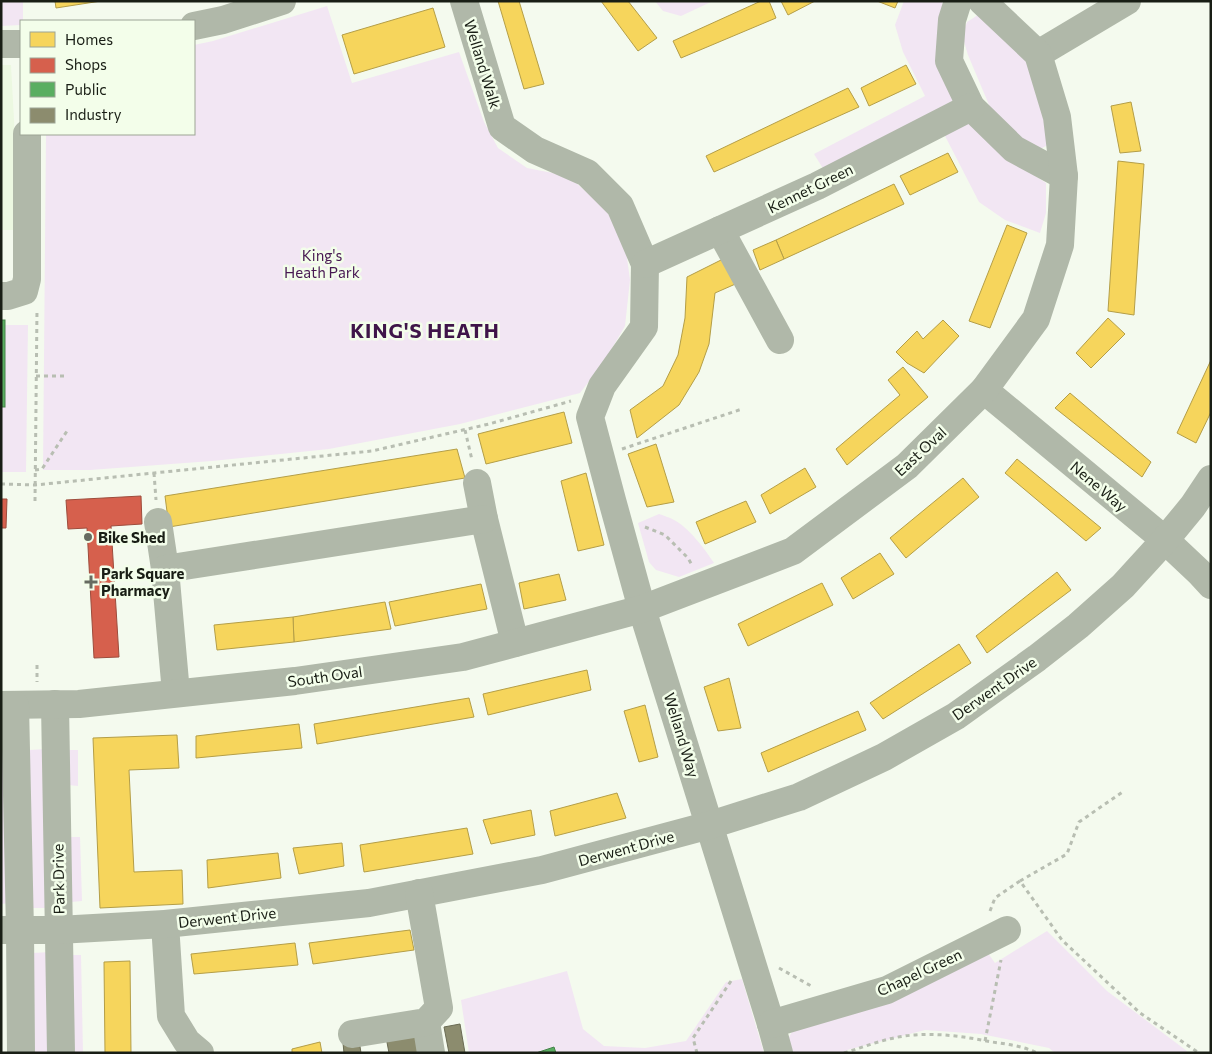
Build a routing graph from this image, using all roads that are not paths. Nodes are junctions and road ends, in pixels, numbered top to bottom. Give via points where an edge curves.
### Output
1 (282, 1) edge
2 (464, 1) edge
3 (958, 1) edge
4 (982, 1) edge
5 (1127, 1) edge
6 (195, 26) edge
7 (1, 44) edge
8 (20, 44) edge
9 (1038, 54) junction
10 (971, 107) junction
11 (27, 135) edge
12 (1064, 176) junction
13 (720, 230) junction
14 (645, 264) junction
15 (13, 293) edge
16 (780, 340) dead end
17 (984, 390) junction
18 (1211, 479) edge
19 (477, 483) road end
20 (484, 519) junction
21 (158, 522) dead end
22 (1165, 540) junction
23 (165, 569) junction
24 (1211, 585) edge
25 (642, 608) junction
26 (515, 643) junction
27 (176, 694) junction
28 (55, 704) junction
29 (8, 705) edge
30 (710, 825) junction
31 (419, 893) junction
32 (165, 924) junction
33 (11, 930) edge
34 (58, 930) junction
35 (995, 936) road end
36 (426, 1022) junction
37 (771, 1024) junction
38 (365, 1040) edge
39 (21, 1053) edge
40 (61, 1053) edge
41 (200, 1053) edge
42 (431, 1053) edge
43 (779, 1053) edge

1 - 6 street
2 - 14 street, Welland Walk via 502,126 535,150 587,173 620,206
3 - 10 street via 952,20 949,61
4 - 9 street, East Oval
5 - 9 street
7 - 8 street
9 - 12 street, East Oval via 1057,117
10 - 12 street via 1014,150
10 - 13 street, Kennet Green via 817,186
11 - 15 street via 27,279
12 - 17 street, East Oval via 1060,245 1036,319
13 - 14 street, Kennet Green
13 - 16 street
14 - 25 street, Welland Way via 644,327 602,386 590,417
17 - 22 street, Nene Way
17 - 25 street, East Oval via 906,466 793,551
18 - 22 street, Derwent Drive
19 - 20 street
20 - 23 street
20 - 26 street
21 - 23 street
22 - 24 street, Nene Way
22 - 30 street, Derwent Drive via 1124,586 1078,626 956,716 884,757 799,796
23 - 27 street
25 - 26 street, South Oval
25 - 30 street, Welland Way
26 - 27 street, South Oval via 463,657
27 - 28 street, South Oval
28 - 29 street, South Oval
28 - 34 street, Park Drive
29 - 33 street
30 - 31 street, Derwent Drive via 542,870
30 - 37 street, Welland Way
31 - 32 street, Derwent Drive via 369,902
31 - 36 street via 439,1008
32 - 34 street, Derwent Drive
32 - 41 street via 171,1016 187,1042
33 - 34 street, Derwent Drive
33 - 39 street
34 - 40 street, Park Drive
35 - 37 street, Chapel Green via 887,990
36 - 38 street
36 - 42 street
37 - 43 street, Welland Way

